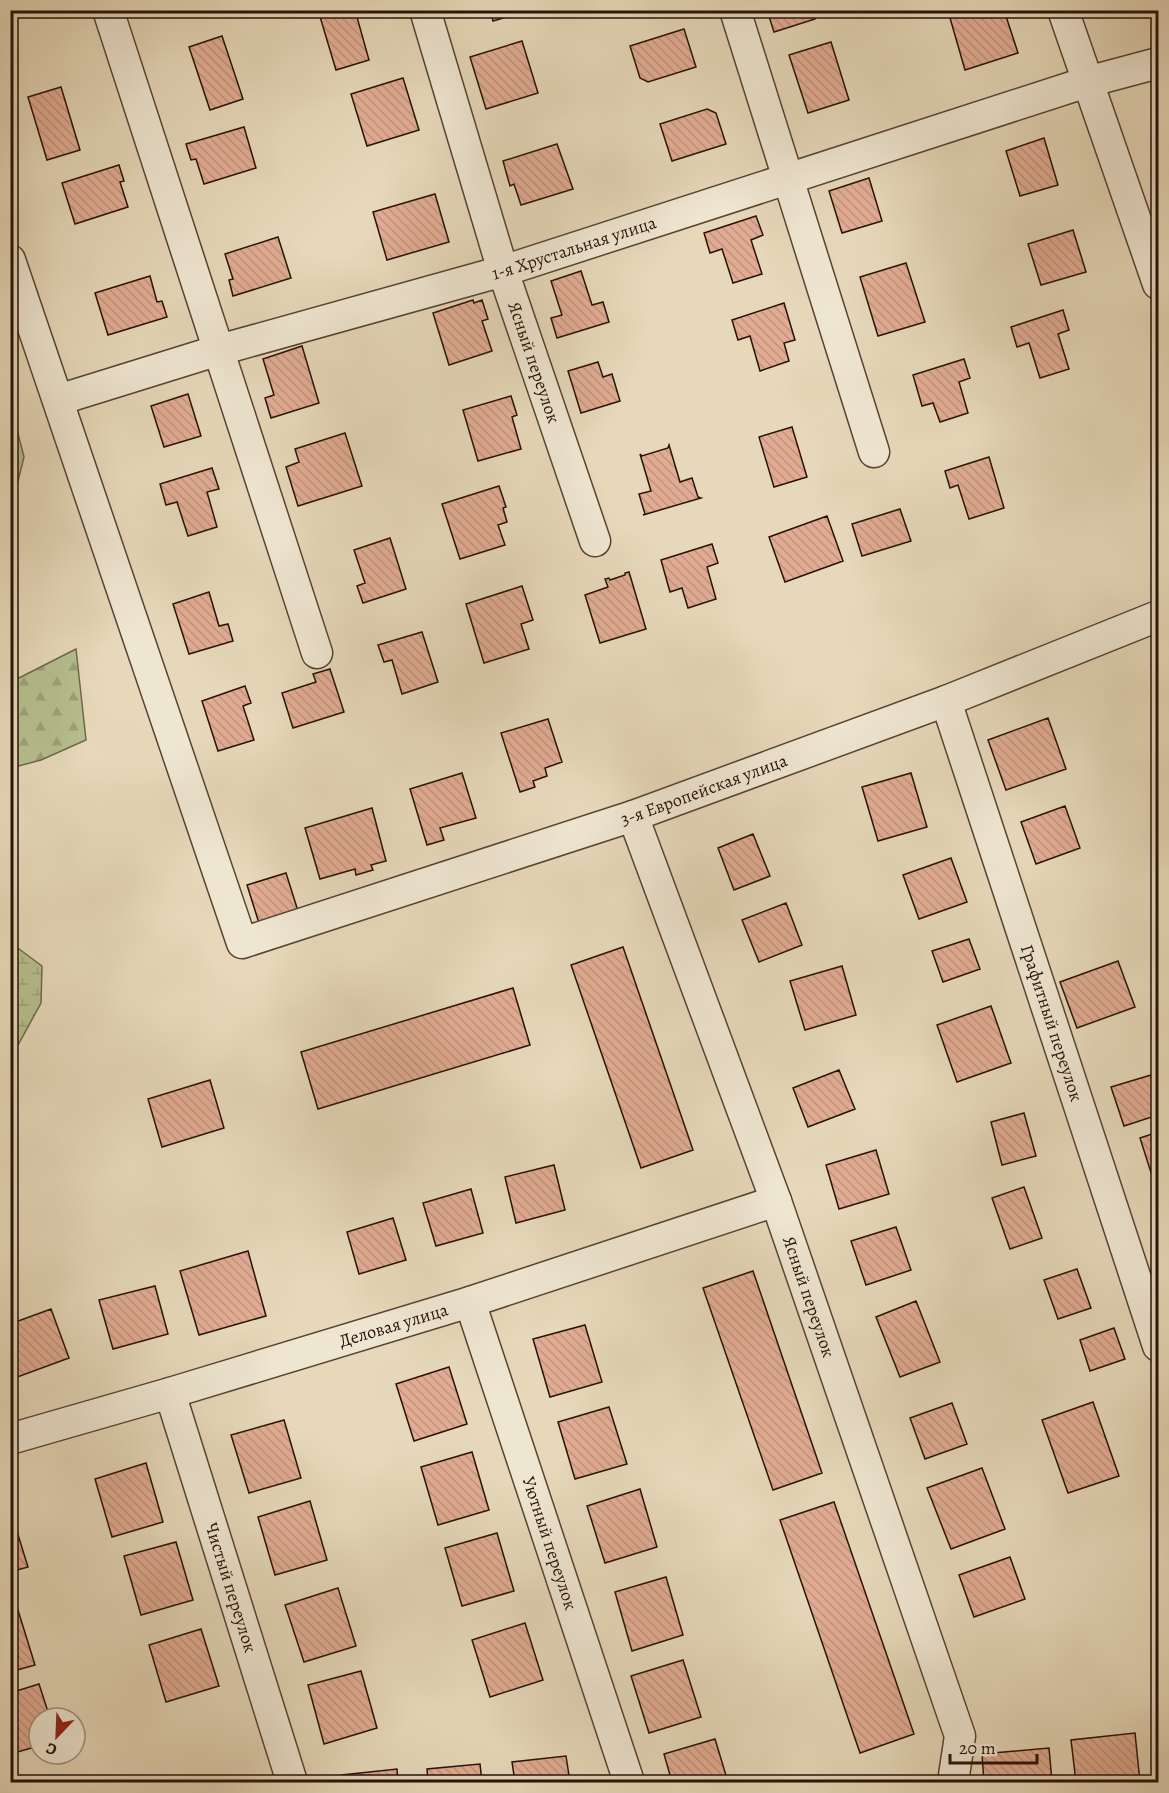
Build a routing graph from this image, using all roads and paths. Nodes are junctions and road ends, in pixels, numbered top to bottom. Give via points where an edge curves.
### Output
1 (108, 10) edge
2 (425, 10) edge
3 (735, 10) edge
4 (1063, 10) edge
5 (1158, 63) edge
6 (1087, 82) junction
7 (788, 179) junction
8 (10, 260) edge
9 (502, 271) junction
10 (1158, 284) edge
11 (219, 350) junction
12 (58, 400) junction
13 (874, 452) dead end
14 (595, 541) dead end
15 (1158, 616) edge
16 (317, 653) dead end
17 (946, 701) junction
18 (633, 816) junction
19 (776, 1201) junction
20 (470, 1302) junction
21 (1158, 1346) edge
22 (170, 1393) junction
23 (10, 1439) edge
24 (292, 1782) edge
25 (629, 1782) edge
26 (953, 1782) edge

1 - 11 street
2 - 9 street, Ясный переулок
3 - 7 street
4 - 6 street
5 - 6 street, 1-я Хрустальная улица
6 - 7 street, 1-я Хрустальная улица
6 - 10 street
7 - 9 street, 1-я Хрустальная улица
7 - 13 street
8 - 12 street
9 - 11 street, 1-я Хрустальная улица
9 - 14 street, Ясный переулок
11 - 12 street, 1-я Хрустальная улица
11 - 16 street
12 - 18 street, 3-я Европейская улица via 242,943
15 - 17 street, 3-я Европейская улица
17 - 18 street, 3-я Европейская улица
17 - 21 street, Графитный переулок
18 - 19 street, Ясный переулок
19 - 20 street, Деловая улица
19 - 26 street, Ясный переулок via 960,1736
20 - 22 street, Деловая улица
20 - 25 street, Уютный переулок
22 - 23 street, Деловая улица
22 - 24 street, Чистый переулок

